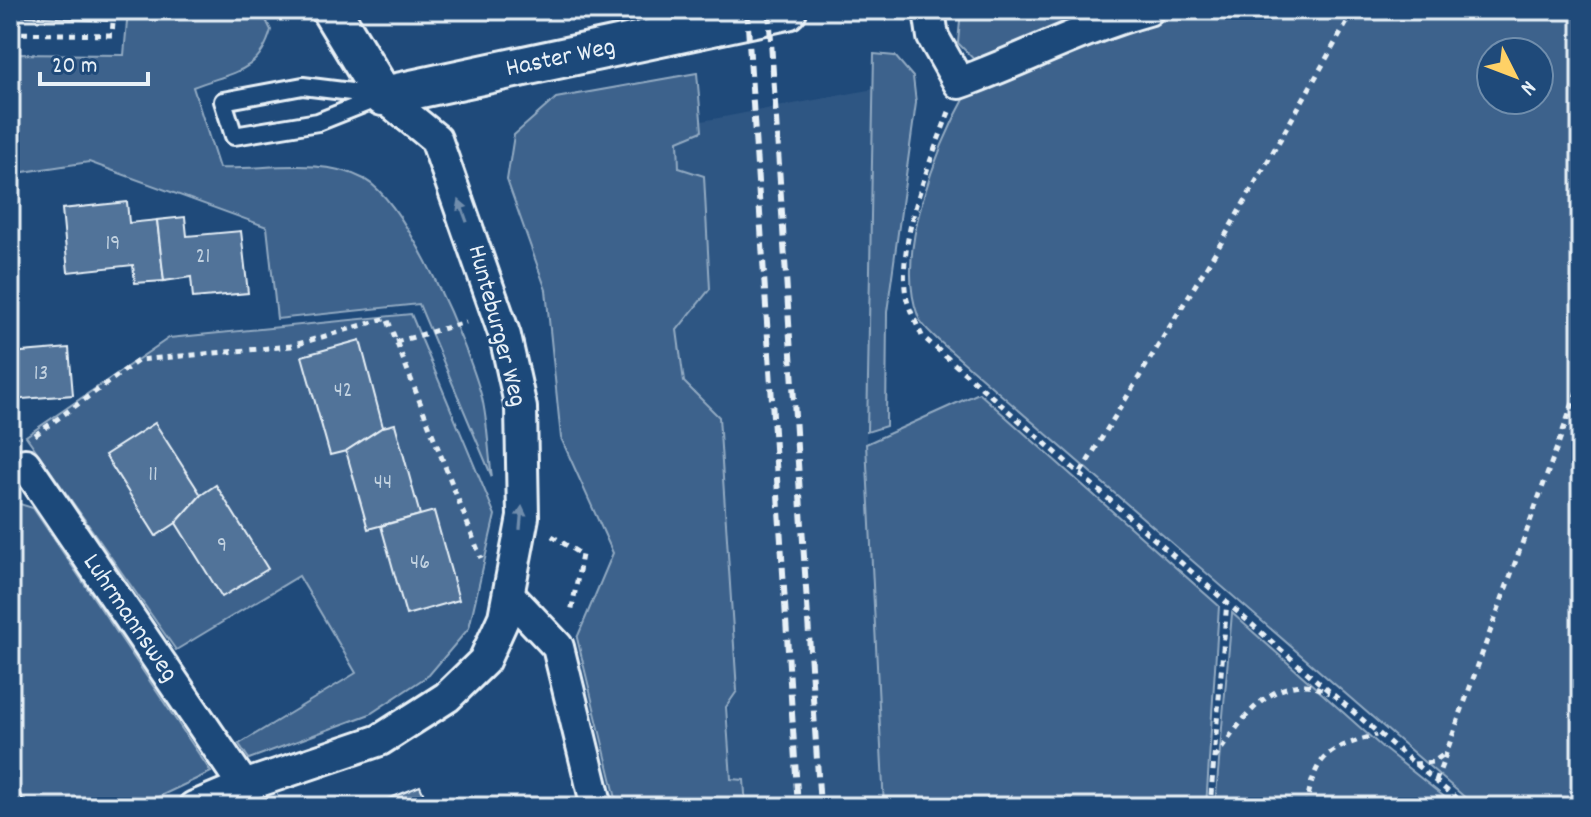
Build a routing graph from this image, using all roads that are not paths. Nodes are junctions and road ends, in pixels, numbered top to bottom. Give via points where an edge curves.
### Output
1 (331, 10) edge
2 (787, 10) edge
3 (929, 10) edge
4 (1148, 10) edge
5 (383, 96) junction
6 (17, 468) edge
7 (509, 595) junction
8 (244, 786) junction
9 (194, 807) edge
10 (597, 807) edge

1 - 5 street, Hunteburger Weg
2 - 5 street, Haster Weg
3 - 4 street via 933,37 959,83 1097,24
5 - 5 lane, Haster Weg via 303,86 223,101 234,136 318,122
7 -> 5 street, Hunteburger Weg via 523,517 521,408 484,268 436,139
6 - 8 street, Luhrmannsweg
7 - 8 street via 484,661 447,697 380,740
7 - 10 street via 558,647
8 - 9 street

